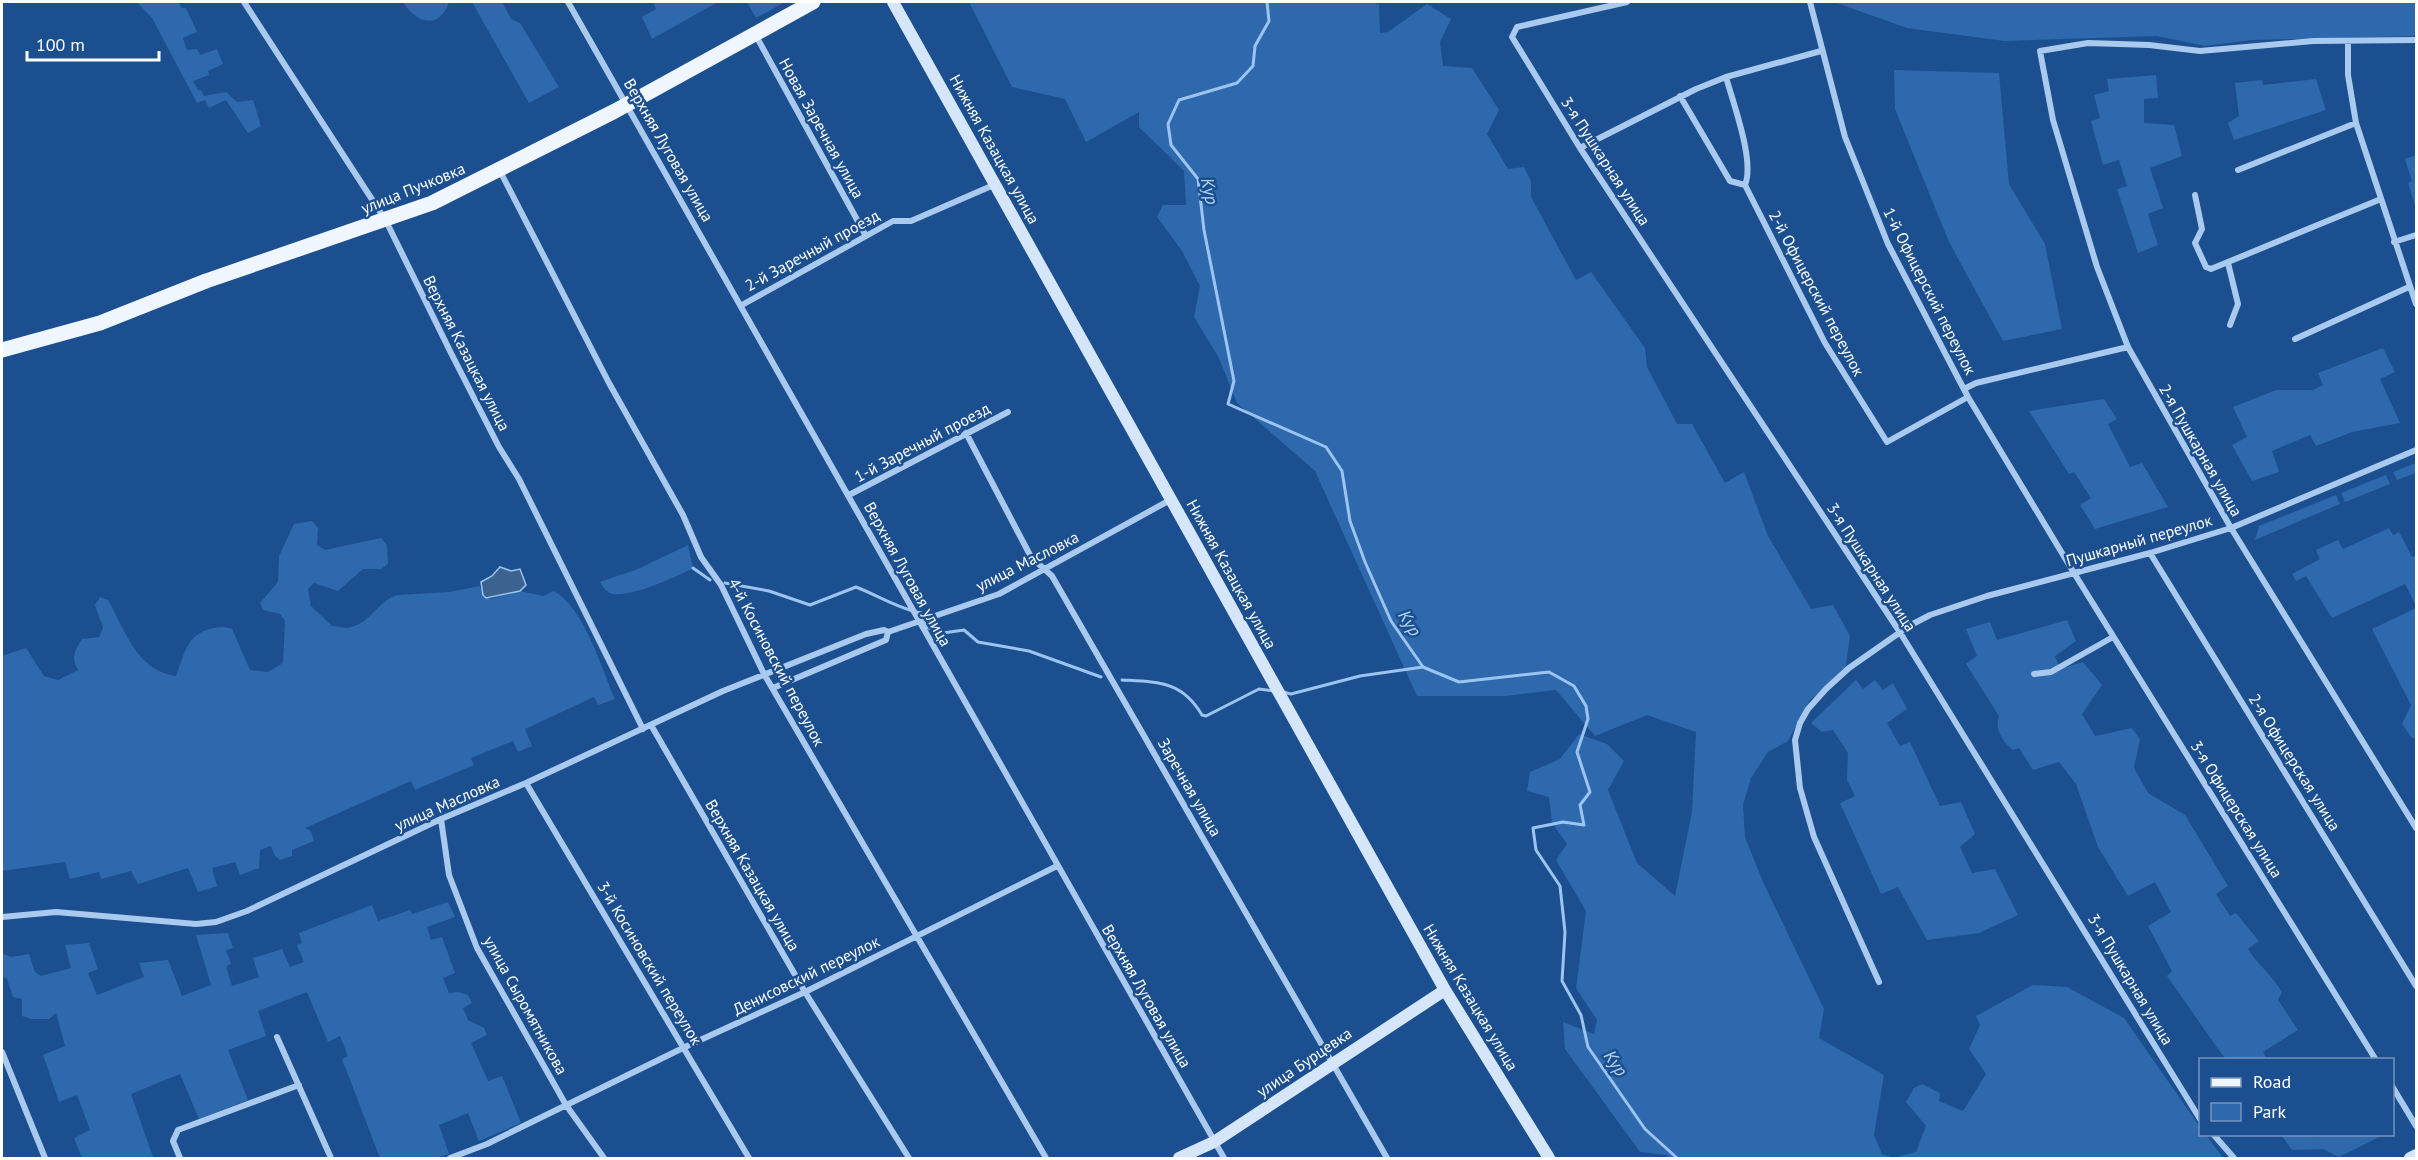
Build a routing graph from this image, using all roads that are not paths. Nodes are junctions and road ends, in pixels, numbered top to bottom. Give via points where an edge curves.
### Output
1 (244, 2) edge
2 (568, 2) edge
3 (813, 2) edge
4 (893, 2) edge
5 (1627, 2) edge
6 (1810, 2) edge
7 (755, 33) junction
8 (2416, 40) edge
9 (2348, 42) junction
10 (1821, 51) junction
11 (1726, 76) junction
12 (1680, 96) junction
13 (627, 103) junction
14 (2356, 123) junction
15 (1580, 148) junction
16 (500, 170) junction
17 (2238, 170) dead end
18 (996, 184) junction
19 (1744, 185) junction
20 (2195, 195) dead end
21 (2381, 199) junction
22 (386, 220) junction
23 (866, 236) junction
24 (2416, 236) edge
25 (2394, 242) junction
26 (2228, 264) junction
27 (2409, 287) junction
28 (2416, 304) edge
29 (742, 305) junction
30 (2230, 325) dead end
31 (2295, 339) dead end
32 (2128, 347) junction
33 (2, 350) edge
34 (1964, 389) junction
35 (1968, 397) junction
36 (1008, 412) dead end
37 (966, 433) junction
38 (2416, 450) edge
39 (849, 495) junction
40 (1172, 499) junction
41 (2230, 528) junction
42 (2150, 553) junction
43 (1043, 570) junction
44 (2073, 573) junction
45 (917, 620) junction
46 (888, 632) junction
47 (1900, 634) junction
48 (2113, 637) junction
49 (764, 674) junction
50 (2034, 674) dead end
51 (773, 688) junction
52 (651, 725) junction
53 (644, 729) junction
54 (526, 783) junction
55 (441, 819) junction
56 (2416, 828) edge
57 (1057, 866) junction
58 (2, 917) edge
59 (917, 936) junction
60 (1879, 982) dead end
61 (2416, 986) edge
62 (1445, 990) junction
63 (805, 992) junction
64 (277, 1037) dead end
65 (685, 1047) junction
66 (2, 1051) edge
67 (2375, 1058) edge
68 (1333, 1062) junction
69 (299, 1085) junction
70 (2394, 1089) edge
71 (566, 1105) junction
72 (2199, 1117) edge
73 (2416, 1126) edge
74 (2215, 1136) edge
75 (1214, 1142) junction
76 (2416, 1155) edge
77 (45, 1158) edge
78 (180, 1158) edge
79 (331, 1158) edge
80 (450, 1158) edge
81 (604, 1158) edge
82 (749, 1158) edge
83 (909, 1158) edge
84 (1046, 1158) edge
85 (1179, 1158) edge
86 (1224, 1158) edge
87 (1387, 1158) edge
88 (1549, 1158) edge
89 (2234, 1158) edge
90 (2410, 1158) edge

1 - 22 street, Верхняя Казацкая улица
2 - 13 street, Верхняя Луговая улица
3 - 7 main road, улица Пучковка
4 - 18 street, Нижняя Казацкая улица
5 - 15 street, 3-я Пушкарная улица via 1517,27 1512,37
6 - 10 street, 1-й Офицерский переулок
7 - 13 main road, улица Пучковка
7 - 23 street, Новая Заречная улица
8 - 9 street
9 - 14 street via 2348,75
9 - 32 street, 2-я Пушкарная улица via 2313,41 2200,51 2088,43 2040,51 2054,120 2097,267
10 - 11 street
10 - 34 street, 1-й Офицерский переулок via 1845,137 1888,244
11 - 12 street
11 - 19 street via 1747,158 1749,175
12 - 15 street
12 - 19 street, 2-й Офицерский переулок via 1730,181
13 - 16 main road, улица Пучковка
13 - 29 street, Верхняя Луговая улица
14 - 17 street
14 - 21 street
15 - 47 street, 3-я Пушкарная улица
16 - 22 main road, улица Пучковка
16 - 49 street, 4-й Косиновский переулок via 609,383 683,515 701,557 721,585
18 - 23 street, 2-й Заречный проезд via 911,221 893,220
18 - 40 street, Нижняя Казацкая улица
19 - 35 street, 2-й Офицерский переулок via 1825,343 1887,442
20 - 26 street via 2202,229 2195,243 2206,267
21 - 25 street
21 - 26 street
22 - 33 main road, улица Пучковка via 258,262 100,323
22 - 53 street, Верхняя Казацкая улица via 450,353 519,479
23 - 29 street, 2-й Заречный проезд
24 - 25 street
25 - 27 street
26 - 30 street via 2238,304
27 - 28 street
27 - 31 street
29 - 39 street, Верхняя Луговая улица
32 - 34 street
32 - 41 street, 2-я Пушкарная улица
34 - 35 street, 1-й Офицерский переулок
35 - 44 street, 1-й Офицерский переулок
36 - 37 street, 1-й Заречный проезд
37 - 39 street, 1-й Заречный проезд
37 - 43 street, Заречная улица via 1031,557
38 - 41 street, Пушкарный переулок
39 - 45 street, Верхняя Луговая улица
40 - 43 street, улица Масловка
40 - 62 street, Нижняя Казацкая улица
41 - 42 street, Пушкарный переулок
41 - 56 street, 2-я Пушкарная улица
42 - 44 street, Пушкарный переулок
42 - 61 street, 2-я Офицерская улица
43 - 45 street, улица Масловка via 999,594
43 - 68 street, Заречная улица via 1052,576
44 - 47 street, Пушкарный переулок via 1930,615
44 - 48 street, 3-я Офицерская улица
45 - 46 street, улица Масловка
45 - 57 street, Верхняя Луговая улица
46 - 49 street, улица Масловка via 866,634
46 - 51 street, улица Масловка via 886,640
47 - 60 street, Пушкарный переулок via 1849,668 1826,690 1808,709 1795,740 1800,788 1810,828
47 - 72 street, 3-я Пушкарная улица
48 - 50 street via 2051,672
48 - 67 street, 3-я Офицерская улица
49 - 51 street, 4-й Косиновский переулок
49 - 52 street, улица Масловка
51 - 59 street, 4-й Косиновский переулок
52 - 53 street, улица Масловка
52 - 63 street, Верхняя Казацкая улица
53 - 54 street, улица Масловка
54 - 55 street, улица Масловка
54 - 65 street, 3-й Косиновский переулок
55 - 58 street, улица Масловка via 216,922 196,924 56,912
55 - 71 street, улица Сыромятникова via 449,875 477,948
57 - 59 street, Денисовский переулок
57 - 75 street, Верхняя Луговая улица
59 - 63 street, Денисовский переулок
59 - 84 street, 4-й Косиновский переулок
62 - 68 street, улица Бурцевка
62 - 88 street, Нижняя Казацкая улица
63 - 65 street, Денисовский переулок
63 - 83 street, Верхняя Казацкая улица
64 - 69 street
65 - 71 street, Денисовский переулок
65 - 82 street, 3-й Косиновский переулок
66 - 77 street
68 - 75 street, улица Бурцевка
68 - 87 street, Заречная улица
69 - 78 street via 178,1130 173,1141
69 - 79 street
70 - 73 street
71 - 80 street, Денисовский переулок via 488,1144
71 - 81 street, улица Сыромятникова
74 - 89 street
75 - 85 street, улица Бурцевка
75 - 86 street, Верхняя Луговая улица
76 - 90 street

